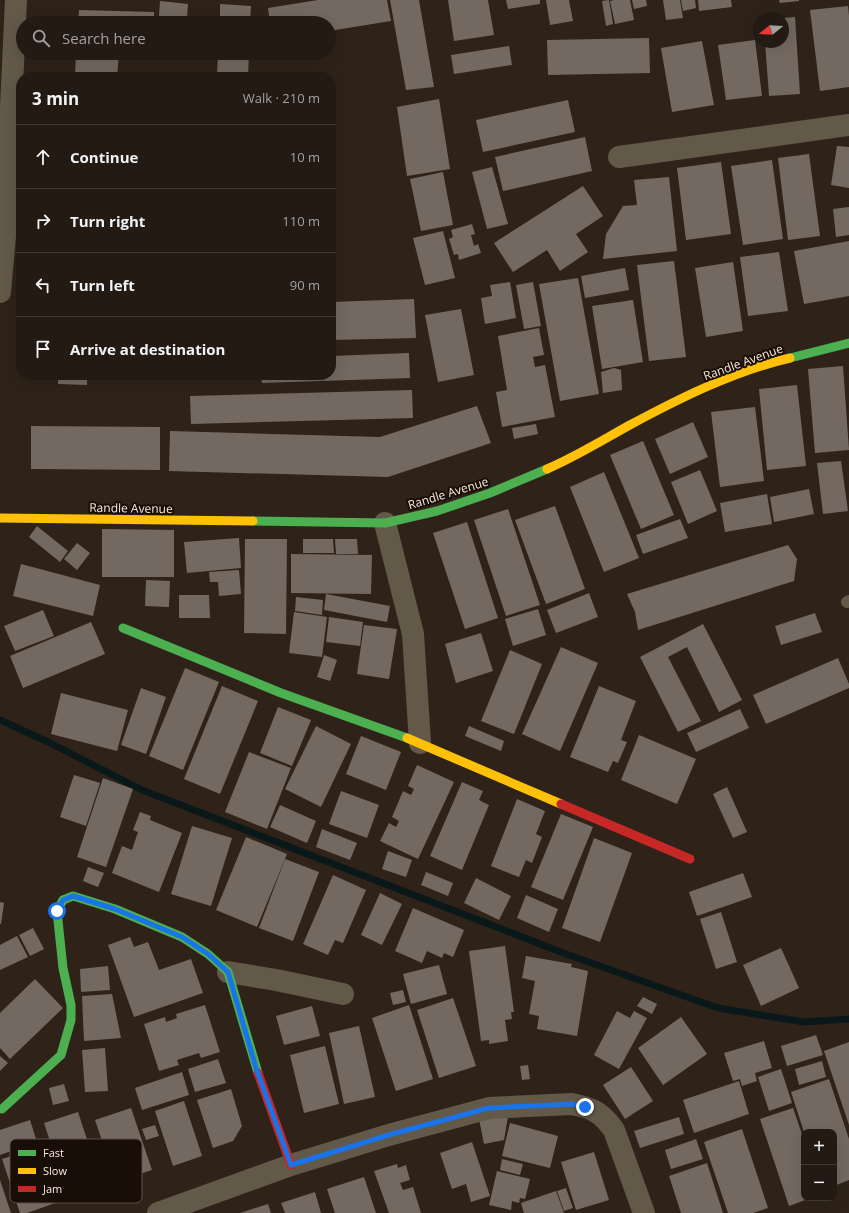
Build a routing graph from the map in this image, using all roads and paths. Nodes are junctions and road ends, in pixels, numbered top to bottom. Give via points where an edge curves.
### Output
1 (16, 0) edge
2 (849, 125) edge
3 (619, 157) dead end
4 (0, 292) edge
5 (849, 343) edge
6 (0, 518) edge
7 (385, 523) junction
8 (123, 628) dead end
9 (420, 743) junction
10 (690, 859) dead end
11 (228, 972) junction
12 (343, 994) dead end
13 (2, 1109) dead end
14 (291, 1165) junction
15 (158, 1213) edge
16 (644, 1213) edge

1 - 4 street
2 - 3 street
5 - 7 street, Randle Avenue via 764,364 699,390 558,464 490,493 437,511
6 - 7 street, Randle Avenue
7 - 9 street via 413,634
8 - 9 street via 281,693
9 - 10 street
11 - 12 street
11 - 13 street via 208,954 182,937 115,909 73,896 63,900 57,911 71,1020 61,1055
11 - 14 street via 256,1068
14 - 15 street
14 - 16 street via 489,1108 572,1104 598,1112 614,1130

